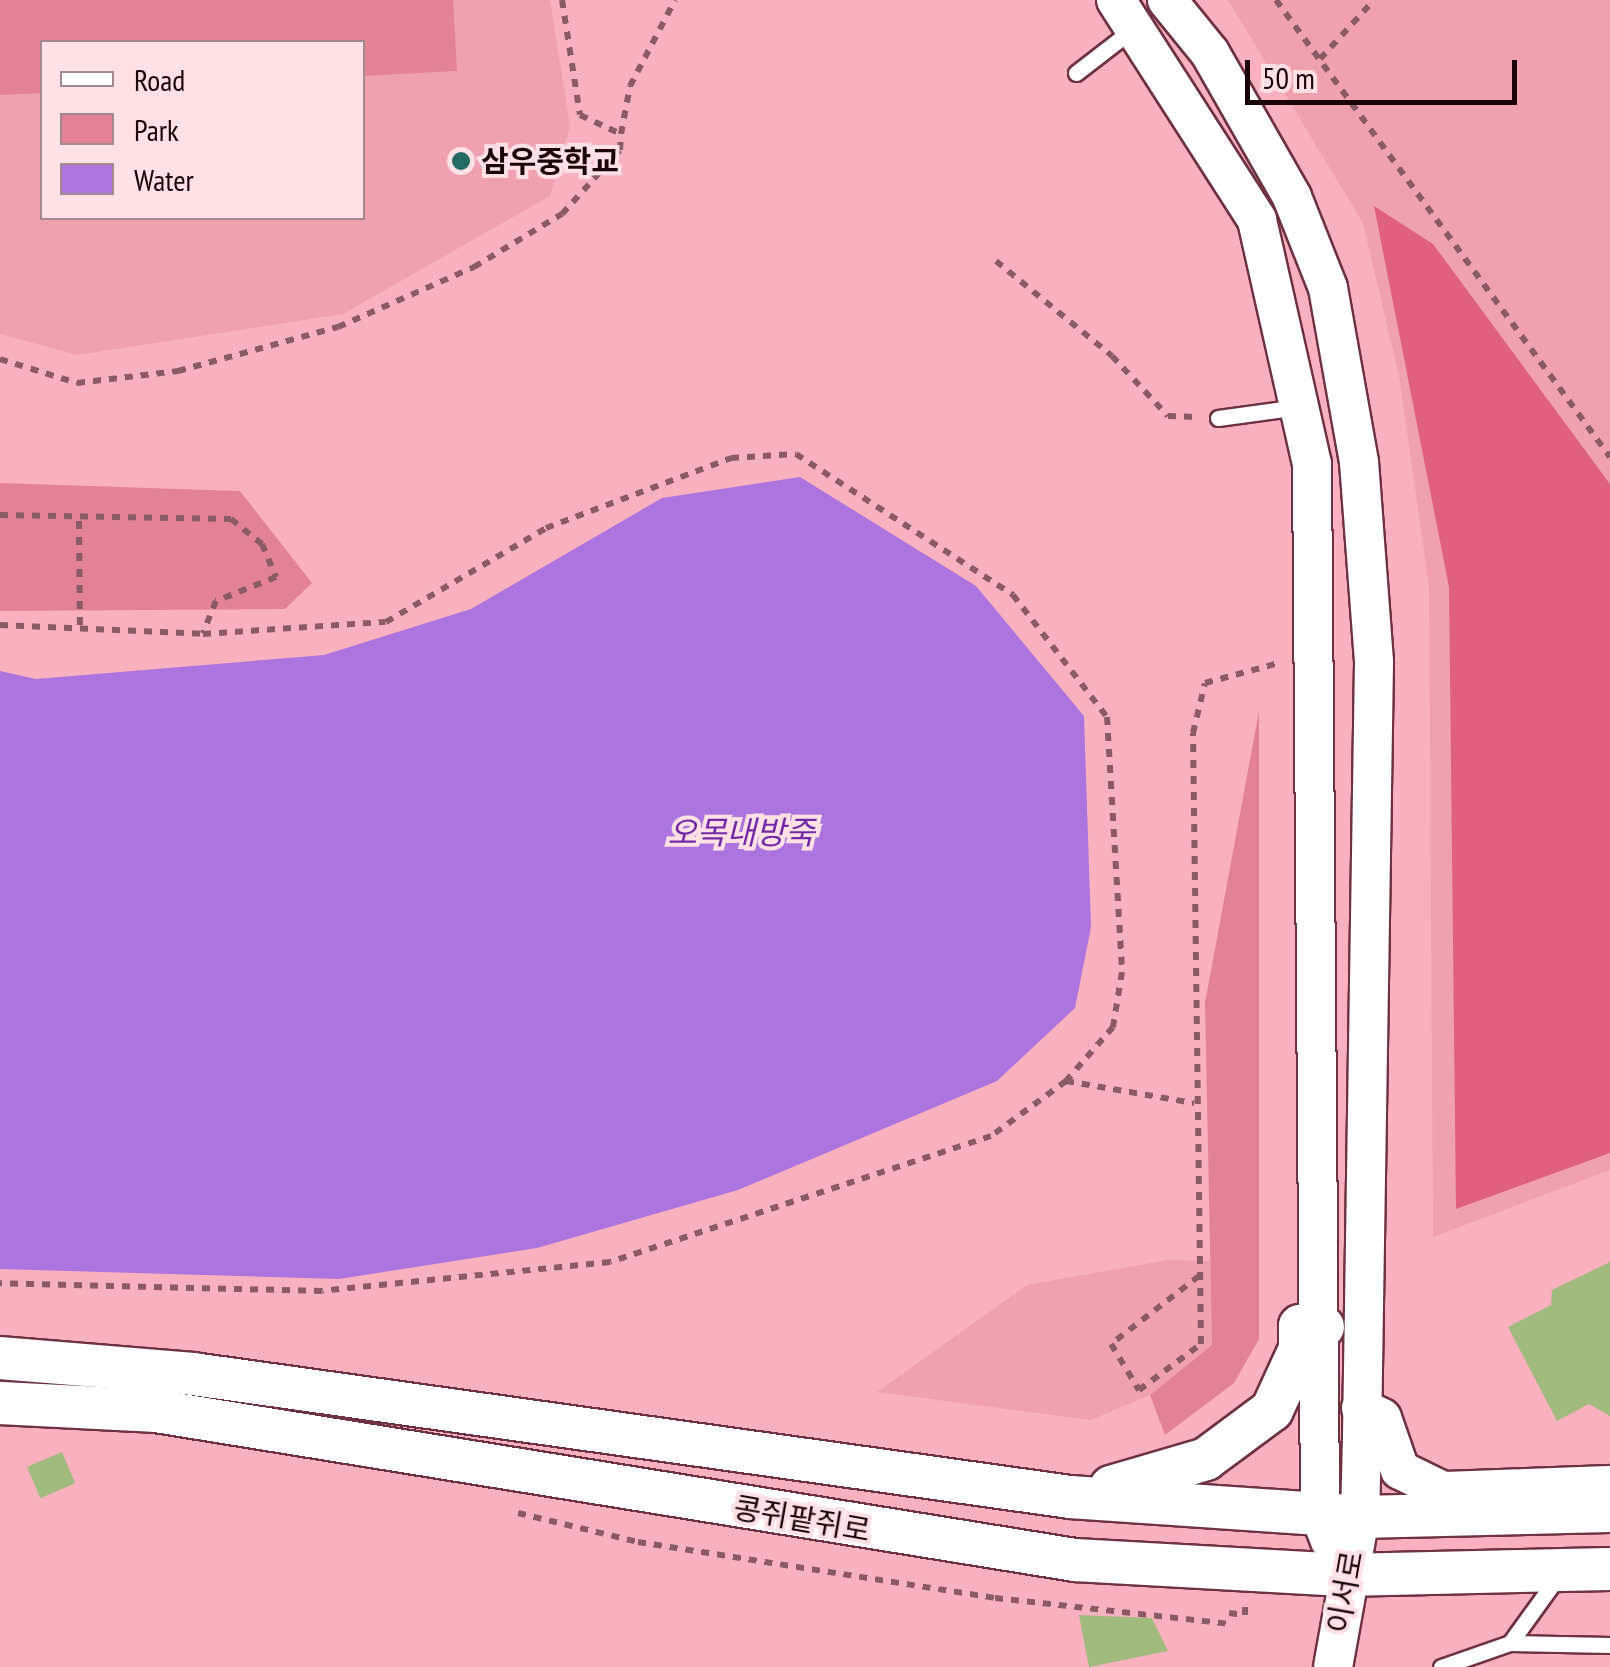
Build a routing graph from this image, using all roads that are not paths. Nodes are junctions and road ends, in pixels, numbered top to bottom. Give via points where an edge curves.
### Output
1 (1166, 0) edge
2 (1126, 14) edge
3 (1076, 73) dead end
4 (1302, 406) junction
5 (1218, 418) road end
6 (1320, 750) junction
7 (1372, 750) junction
8 (1323, 1328) junction
9 (0, 1358) edge
10 (0, 1403) edge
11 (1361, 1408) junction
12 (1610, 1485) edge
13 (1070, 1496) junction
14 (1610, 1511) edge
15 (1340, 1516) junction
16 (1610, 1569) edge
17 (1562, 1572) junction
18 (1344, 1576) junction
19 (1510, 1643) junction
20 (1610, 1645) edge
21 (1333, 1667) edge
22 (1442, 1667) edge

1 - 7 street via 1210,54 1292,197 1328,288 1359,462
2 - 3 lane
2 - 4 street via 1257,220
4 - 5 lane
4 - 6 street
6 - 7 street
6 - 8 street
7 - 11 street
8 - 13 main road via 1300,1326 1300,1349 1272,1410 1206,1459
8 - 15 street
9 - 13 main road, 콩쥐팥쥐로 via 193,1374
10 - 18 main road, 콩쥐팥쥐로 via 156,1411 1075,1560
11 - 12 street via 1382,1418 1400,1470 1443,1490
11 - 15 street
13 - 15 main road, 콩쥐팥쥐로
14 - 15 main road, 콩쥐팥쥐로
15 - 18 street, 이서로
16 - 17 main road, 콩쥐팥쥐로
17 - 18 main road, 콩쥐팥쥐로
17 - 19 lane
18 - 21 street, 이서로
19 - 20 lane
19 - 22 lane

